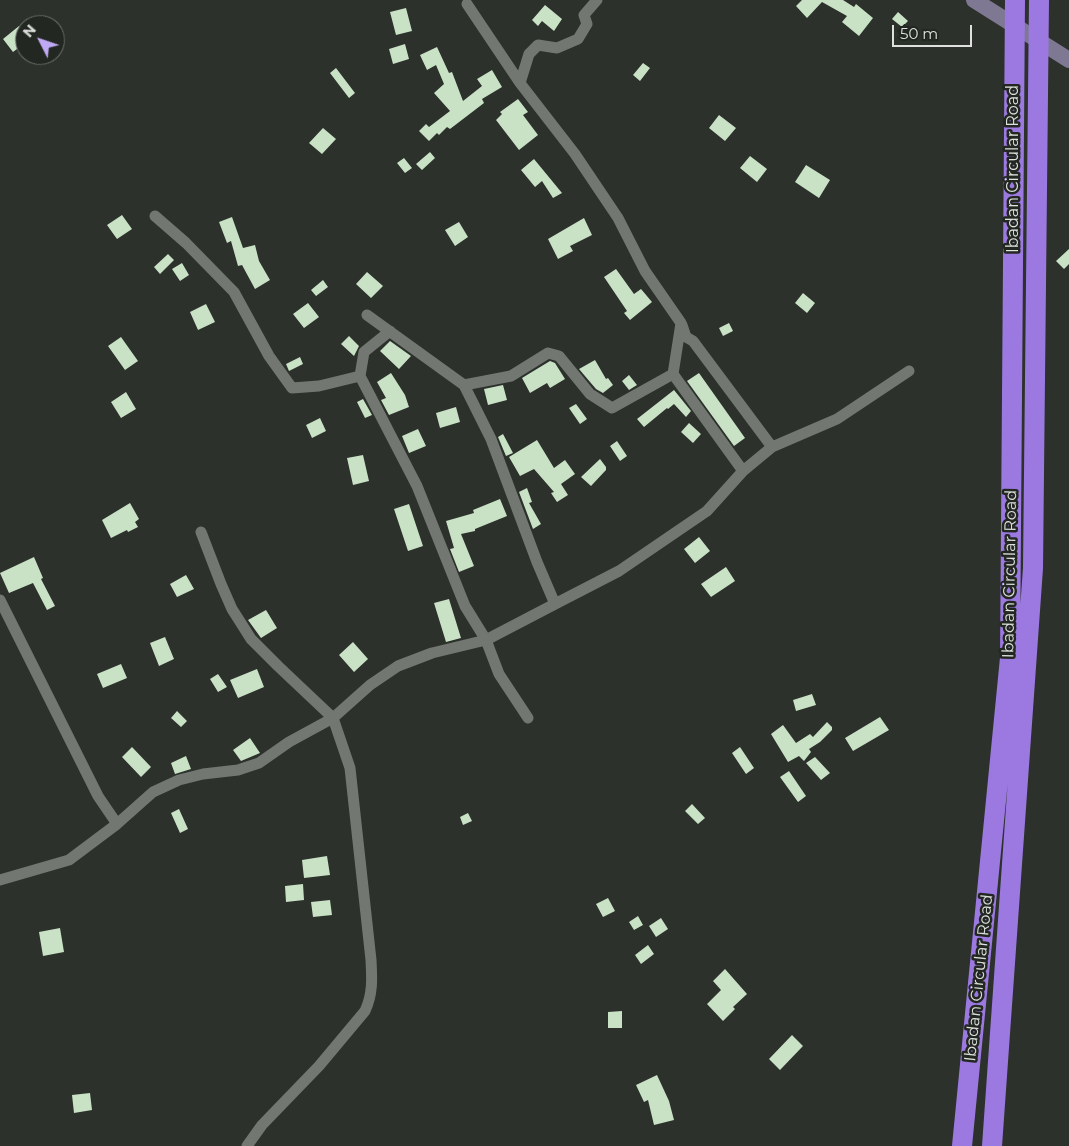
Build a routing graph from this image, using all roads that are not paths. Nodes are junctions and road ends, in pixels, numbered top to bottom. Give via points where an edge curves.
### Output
1 (597, 0) edge
2 (974, 0) edge
3 (1015, 0) edge
4 (1039, 0) edge
5 (467, 4) dead end
6 (1069, 60) edge
7 (520, 83) junction
8 (155, 216) dead end
9 (367, 315) dead end
10 (681, 323) junction
11 (390, 331) junction
12 (909, 371) dead end
13 (674, 374) junction
14 (360, 376) junction
15 (464, 385) junction
16 (772, 447) junction
17 (743, 470) junction
18 (201, 532) dead end
19 (0, 600) edge
20 (555, 604) junction
21 (486, 640) junction
22 (334, 718) junction
23 (528, 718) dead end
24 (118, 824) junction
25 (0, 880) edge
26 (247, 1146) edge
27 (962, 1146) edge
28 (992, 1146) edge

1 - 7 street via 584,15 587,24 578,39 557,48 538,45 529,54
2 - 6 main road
3 - 27 highway, Ibadan Circular Road via 1010,658
4 - 28 highway, Ibadan Circular Road via 1033,568
5 - 7 street
7 - 10 street via 618,218 645,271
8 - 14 street via 234,292 269,356 292,388 318,386
9 - 11 street
10 - 13 street
10 - 16 street via 686,337 694,341
11 - 14 street via 364,352
11 - 15 street
12 - 16 street via 837,418
13 - 15 street via 612,408 590,394 559,356 548,352 511,376
13 - 17 street
14 - 21 street via 417,486 466,606
15 - 20 street via 490,439
16 - 17 street
17 - 20 street via 707,512 618,572
18 - 22 street via 232,609 251,639
19 - 24 street via 98,796
20 - 21 street
21 - 22 street via 432,653 398,666 370,685
21 - 23 street via 499,674
22 - 24 street via 289,742 259,763 179,780 153,792
22 - 26 street via 350,768 371,960 370,1000 365,1011 320,1066 262,1125
24 - 25 street via 68,860

